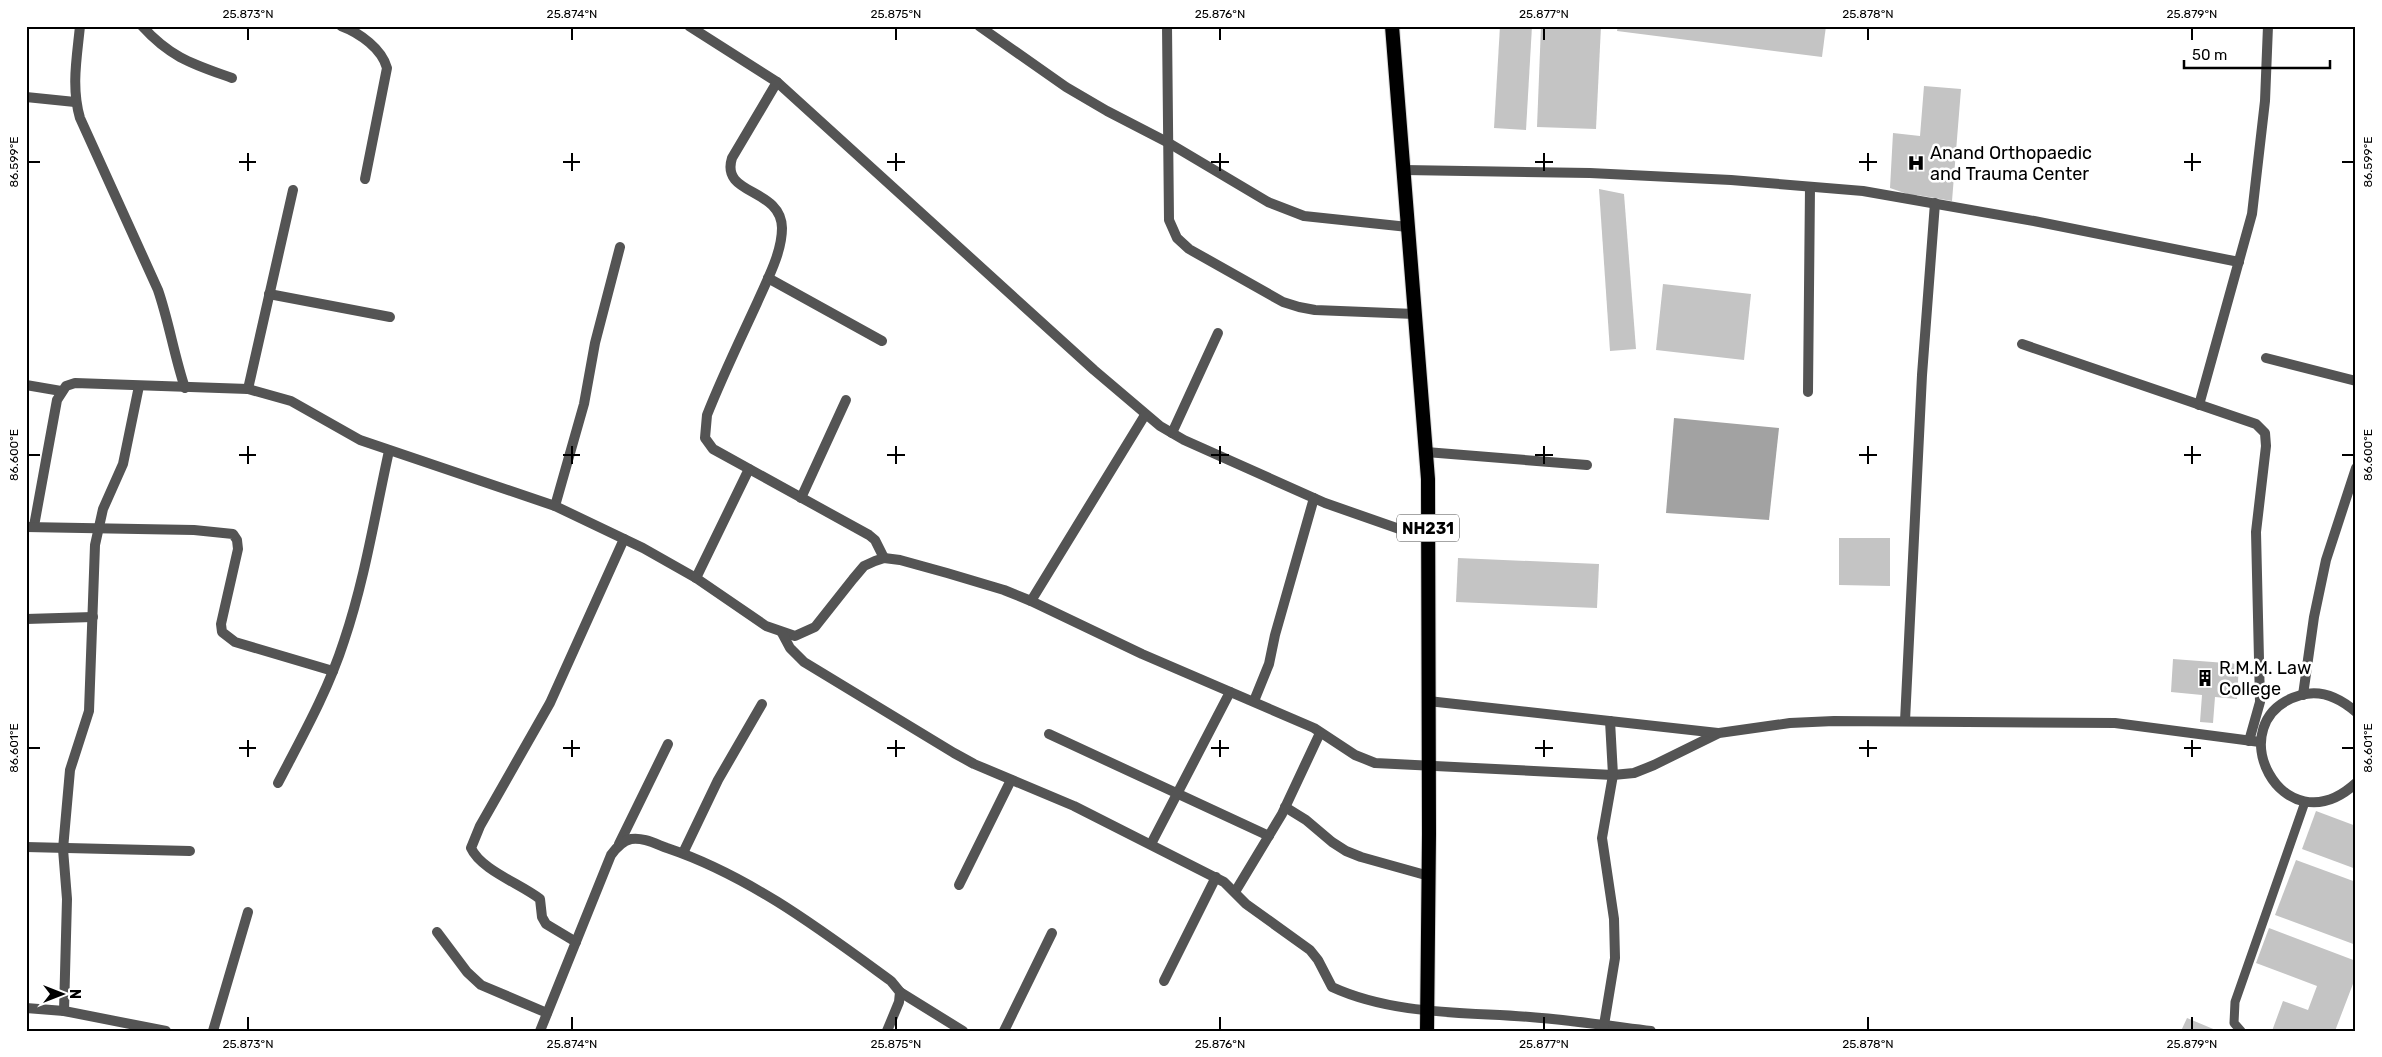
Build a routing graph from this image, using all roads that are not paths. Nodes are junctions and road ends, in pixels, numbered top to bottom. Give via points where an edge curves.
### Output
1 (80, 26) edge
2 (142, 26) edge
3 (341, 26) edge
4 (689, 26) edge
5 (979, 26) edge
6 (1167, 26) edge
7 (1392, 26) edge
8 (2268, 26) edge
9 (232, 78) dead end
10 (778, 82) junction
11 (26, 97) edge
12 (75, 102) junction
13 (1167, 142) junction
14 (1404, 170) junction
15 (365, 179) dead end
16 (1810, 187) junction
17 (293, 190) dead end
18 (1935, 203) junction
19 (1408, 226) junction
20 (620, 247) dead end
21 (2239, 262) junction
22 (768, 278) junction
23 (269, 294) junction
24 (1415, 314) junction
25 (390, 317) dead end
26 (1218, 333) dead end
27 (882, 342) dead end
28 (2022, 344) dead end
29 (2266, 358) dead end
30 (2356, 381) edge
31 (26, 385) edge
32 (139, 386) junction
33 (185, 388) junction
34 (248, 389) junction
35 (61, 391) junction
36 (1808, 392) dead end
37 (846, 400) dead end
38 (2199, 405) junction
39 (1145, 415) junction
40 (1172, 433) junction
41 (388, 451) junction
42 (1426, 452) junction
43 (1587, 465) dead end
44 (2356, 468) edge
45 (749, 469) junction
46 (801, 498) junction
47 (1314, 498) junction
48 (556, 506) junction
49 (30, 526) edge
50 (97, 528) junction
51 (1428, 538) junction
52 (624, 539) junction
53 (884, 558) junction
54 (696, 578) junction
55 (1031, 601) junction
56 (93, 616) junction
57 (26, 619) edge
58 (782, 633) junction
59 (333, 671) junction
60 (1230, 692) junction
61 (2303, 695) junction
62 (1254, 701) junction
63 (1428, 701) junction
64 (762, 704) dead end
65 (2356, 712) edge
66 (1610, 721) junction
67 (1905, 721) junction
68 (1320, 733) junction
69 (1719, 733) junction
70 (1049, 734) dead end
71 (2249, 741) junction
72 (2260, 742) junction
73 (668, 744) dead end
74 (1429, 766) junction
75 (1613, 776) junction
76 (1012, 780) junction
77 (278, 783) dead end
78 (2356, 783) edge
79 (1178, 792) junction
80 (2305, 802) junction
81 (1285, 807) junction
82 (1269, 836) junction
83 (1151, 844) junction
84 (619, 845) junction
85 (26, 847) edge
86 (63, 849) junction
87 (190, 851) dead end
88 (684, 854) junction
89 (1429, 876) junction
90 (1216, 878) junction
91 (959, 884) dead end
92 (1236, 892) junction
93 (248, 912) dead end
94 (437, 932) dead end
95 (1052, 933) dead end
96 (576, 942) junction
97 (1164, 981) dead end
98 (900, 992) junction
99 (26, 1008) edge
100 (1427, 1010) junction
101 (64, 1011) junction
102 (547, 1013) junction
103 (1604, 1025) junction
104 (166, 1031) edge
105 (213, 1031) edge
106 (540, 1031) edge
107 (888, 1031) edge
108 (963, 1031) edge
109 (1004, 1031) edge
110 (1426, 1031) edge
111 (1651, 1031) edge
112 (2241, 1031) edge

1 - 12 street
2 - 9 street via 182,60
3 - 15 street via 377,50 387,68
4 - 10 street
5 - 13 street via 1066,87
6 - 13 street
7 - 14 highway, NH231
8 - 21 street via 2265,101 2252,214
10 - 22 street via 729,167 730,176 736,182 778,210 781,240
10 - 39 street
11 - 12 street
12 - 33 street via 158,290
13 - 19 street via 1268,202 1296,214
13 - 24 street via 1169,220 1177,238 1189,248 1256,288 1299,308
14 - 16 street via 1600,174
14 - 19 highway, NH231
16 - 18 street via 1863,191
16 - 36 street
17 - 23 street
18 - 21 street
18 - 67 street via 1922,375
19 - 24 highway, NH231
20 - 48 street via 595,343 584,404
21 - 38 street
22 - 27 street
22 - 45 street via 716,392 704,429 707,443 713,449
23 - 25 street
23 - 34 street
24 - 42 highway, NH231
26 - 40 street
28 - 38 street
29 - 30 street
31 - 35 street
32 - 33 street
32 - 35 street via 75,383
32 - 50 street via 123,464
33 - 34 street
34 - 41 street via 291,401 360,440
35 - 49 street
37 - 46 street
38 - 71 street via 2256,424 2265,433 2256,532 2260,702
39 - 40 street
39 - 55 street
40 - 47 street
41 - 48 street
41 - 59 street via 356,602
42 - 43 street
42 - 51 highway, NH231
44 - 61 street via 2326,560
45 - 46 street
45 - 54 street
46 - 53 street via 875,540
47 - 51 street
47 - 62 street via 1273,651
48 - 52 street
49 - 50 street
50 - 56 street
50 - 59 street via 233,534 238,549 222,632 234,642
51 - 63 highway, NH231
52 - 54 street
52 - 96 street via 554,696 480,826 472,848 475,857 540,899 546,924
53 - 55 street via 947,572
53 - 58 street via 864,566 815,627 795,636
54 - 58 street via 766,626
55 - 60 street
56 - 57 street
56 - 86 street via 89,711 70,770
58 - 76 street via 790,648 804,662 954,754
59 - 77 street
60 - 62 street
60 - 79 street
61 - 65 street via 2328,694
61 - 72 street via 2291,698 2276,709
62 - 68 street
63 - 66 street
63 - 74 highway, NH231
64 - 88 street via 718,780
66 - 69 street
66 - 75 street
67 - 69 street via 1790,723
67 - 71 street via 2114,723
68 - 74 street via 1355,755 1375,763
68 - 81 street
69 - 75 street via 1654,766
70 - 79 street
71 - 72 street
72 - 80 street via 2267,774 2277,787
73 - 84 street
74 - 75 street
74 - 89 highway, NH231
75 - 103 street via 1602,838 1614,918 1615,958
76 - 83 street
76 - 91 street
78 - 80 street via 2341,796 2323,802
79 - 82 street
79 - 83 street
80 - 112 lane via 2235,1002 2234,1023
81 - 82 street
81 - 89 street via 1346,851
82 - 92 street
83 - 90 street
84 - 88 street via 629,839 640,838
84 - 96 street via 610,855
85 - 86 street
86 - 87 street
86 - 101 street via 67,899
88 - 98 street via 762,892 891,981
89 - 100 highway, NH231
90 - 92 street
90 - 97 street
92 - 100 street via 1246,904 1310,950 1332,987 1370,1002
93 - 105 street
94 - 102 street via 481,985
95 - 109 street
96 - 102 street
98 - 107 street
98 - 108 street
99 - 101 street
100 - 103 street
100 - 110 highway, NH231
101 - 104 street
102 - 106 street
103 - 111 street

